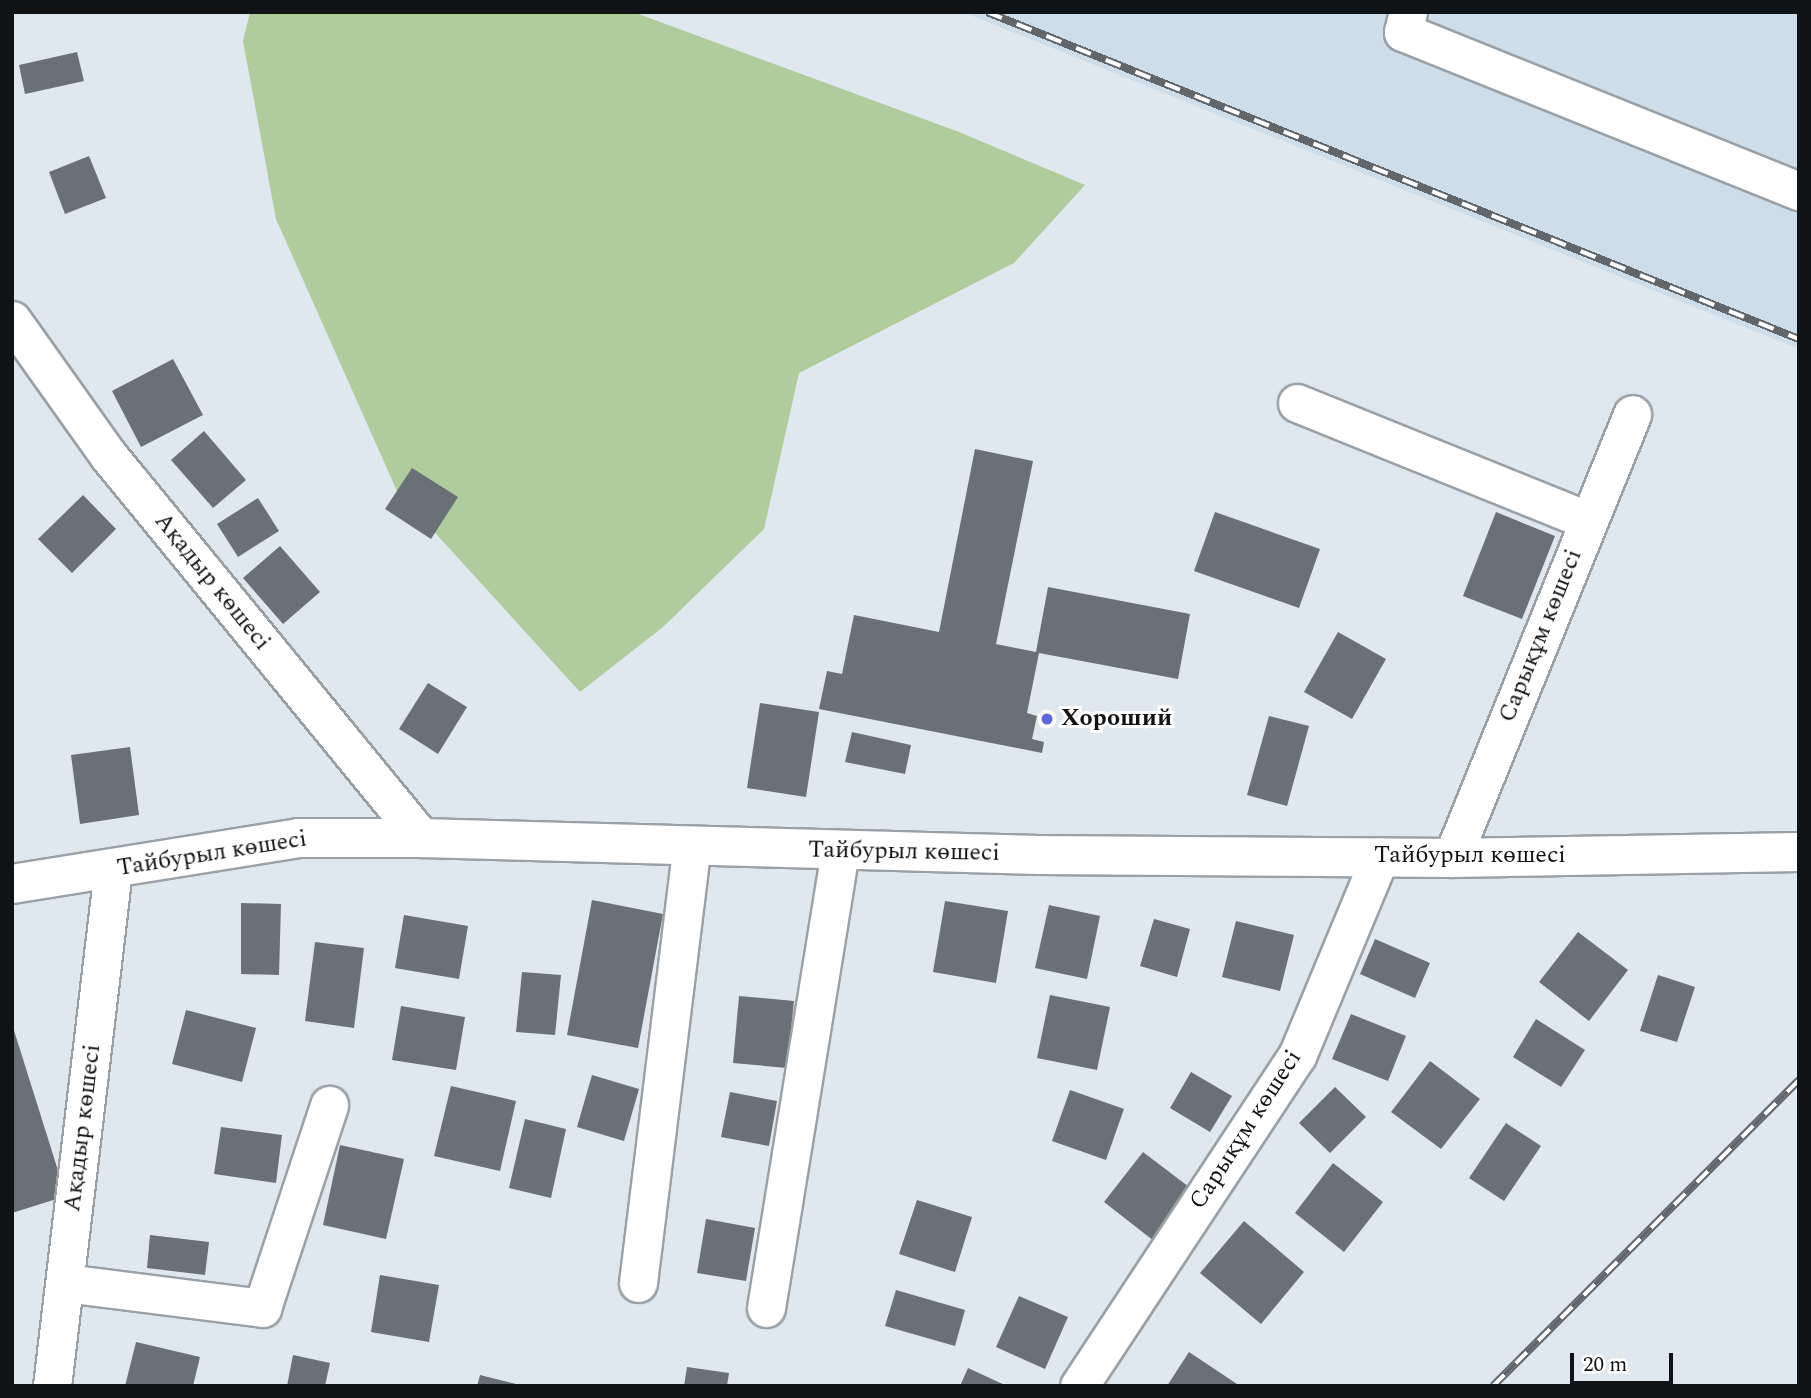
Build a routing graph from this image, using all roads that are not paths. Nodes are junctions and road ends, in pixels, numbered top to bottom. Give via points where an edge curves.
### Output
1 (1408, 12) edge
2 (1799, 191) edge
3 (12, 320) edge
4 (1297, 403) dead end
5 (1632, 414) dead end
6 (1587, 520) junction
7 (421, 838) junction
8 (692, 845) junction
9 (840, 852) junction
10 (1799, 852) edge
11 (1380, 857) junction
12 (1452, 858) junction
13 (113, 870) junction
14 (12, 884) edge
15 (329, 1105) dead end
16 (65, 1283) junction
17 (638, 1283) dead end
18 (766, 1308) dead end
19 (52, 1386) edge
20 (1079, 1386) edge

1 - 2 street via 1403,32
3 - 7 street, Ақадыр көшесі via 108,455
4 - 6 street
5 - 6 street, Сарықұм көшесі
6 - 12 street, Сарықұм көшесі
7 - 8 main road, Тайбурыл көшесі
7 - 13 main road, Тайбурыл көшесі via 299,838
8 - 9 main road, Тайбурыл көшесі
8 - 17 street
9 - 11 main road, Тайбурыл көшесі
9 - 18 street
10 - 12 main road, Тайбурыл көшесі
11 - 12 main road, Тайбурыл көшесі
11 - 20 street, Сарықұм көшесі via 1297,1056
13 - 14 main road, Тайбурыл көшесі
13 - 16 street, Ақадыр көшесі
15 - 16 street via 262,1308
16 - 19 street, Ақадыр көшесі

